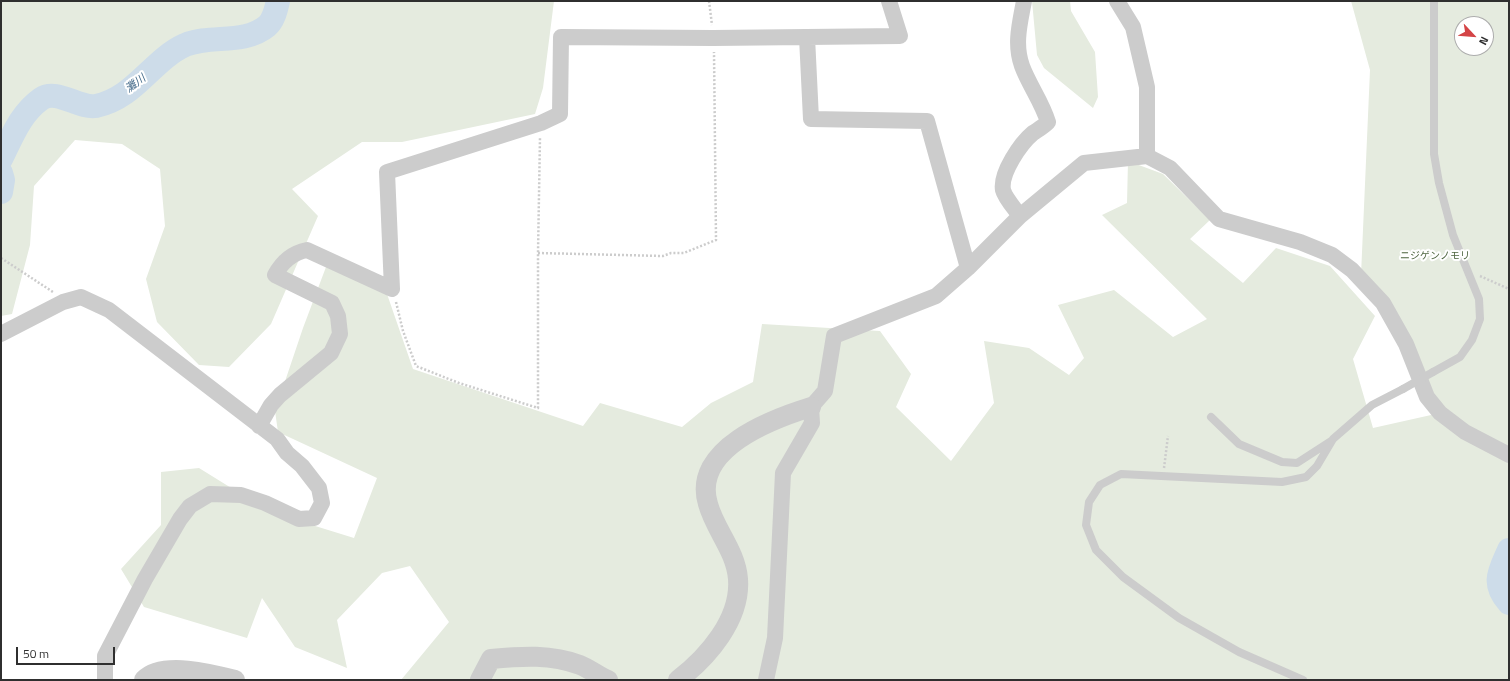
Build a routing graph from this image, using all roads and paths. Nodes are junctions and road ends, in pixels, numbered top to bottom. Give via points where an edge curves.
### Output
1 (709, 1) edge
2 (889, 1) edge
3 (1024, 1) edge
4 (1117, 1) edge
5 (1434, 1) edge
6 (713, 38) junction
7 (807, 38) junction
8 (541, 122) junction
9 (1147, 156) junction
10 (1020, 216) junction
11 (538, 253) junction
12 (1, 258) edge
13 (968, 268) junction
14 (1469, 271) junction
15 (392, 289) junction
16 (1509, 289) edge
17 (64, 302) junction
18 (1, 334) edge
19 (811, 407) junction
20 (1211, 417) dead end
21 (259, 426) junction
22 (1168, 436) dead end
23 (1333, 439) junction
24 (1509, 455) edge
25 (1163, 475) junction
26 (105, 680) edge
27 (144, 680) edge
28 (235, 680) edge
29 (480, 680) edge
30 (608, 680) edge
31 (678, 680) edge
32 (766, 680) edge
33 (1303, 680) edge

1 - 6 path
2 - 7 street via 900,36
3 - 10 street via 1017,36 1022,66 1044,108 1048,122 1014,155 1004,175 1003,190
4 - 9 street via 1133,27 1147,87
5 - 14 lane via 1434,154 1453,235
6 - 7 street
6 - 8 street via 561,36 560,114
6 - 11 path via 716,240 684,253 663,256
7 - 13 street via 811,119 927,121
8 - 11 path
8 - 15 street via 387,172
9 - 10 street via 1084,163
9 - 24 street via 1170,168 1219,219 1300,242 1332,255 1352,270 1383,303 1406,344 1427,396 1440,413 1465,432
10 - 13 street
11 - 15 path via 538,408 416,366
12 - 17 path
13 - 19 street via 936,296 834,336 825,391
14 - 16 path
14 - 23 lane, bridge via 1479,299 1480,319 1472,340 1460,357 1372,405
15 - 21 street via 307,250 298,252 281,264 275,275 332,303 338,316 340,334 331,353 280,395
17 - 18 street
17 - 21 street via 81,297 109,310
19 - 31 street via 781,416 753,430 723,450 712,465 706,487 707,503 734,558 738,580 736,602 728,623 715,642
19 - 32 street via 812,423 783,473 775,638
20 - 23 lane via 1239,444 1282,462 1297,463
21 - 26 street via 277,439 320,488 322,503 314,518 299,519 241,495 210,494 190,506 149,572 105,656
22 - 25 path
23 - 25 lane via 1317,466 1306,477 1282,482
25 - 33 lane via 1121,474 1100,485 1089,502 1086,525 1096,550 1123,577 1179,618 1239,652
27 - 28 street via 167,670 190,670
29 - 30 street via 491,659 542,656 569,661

